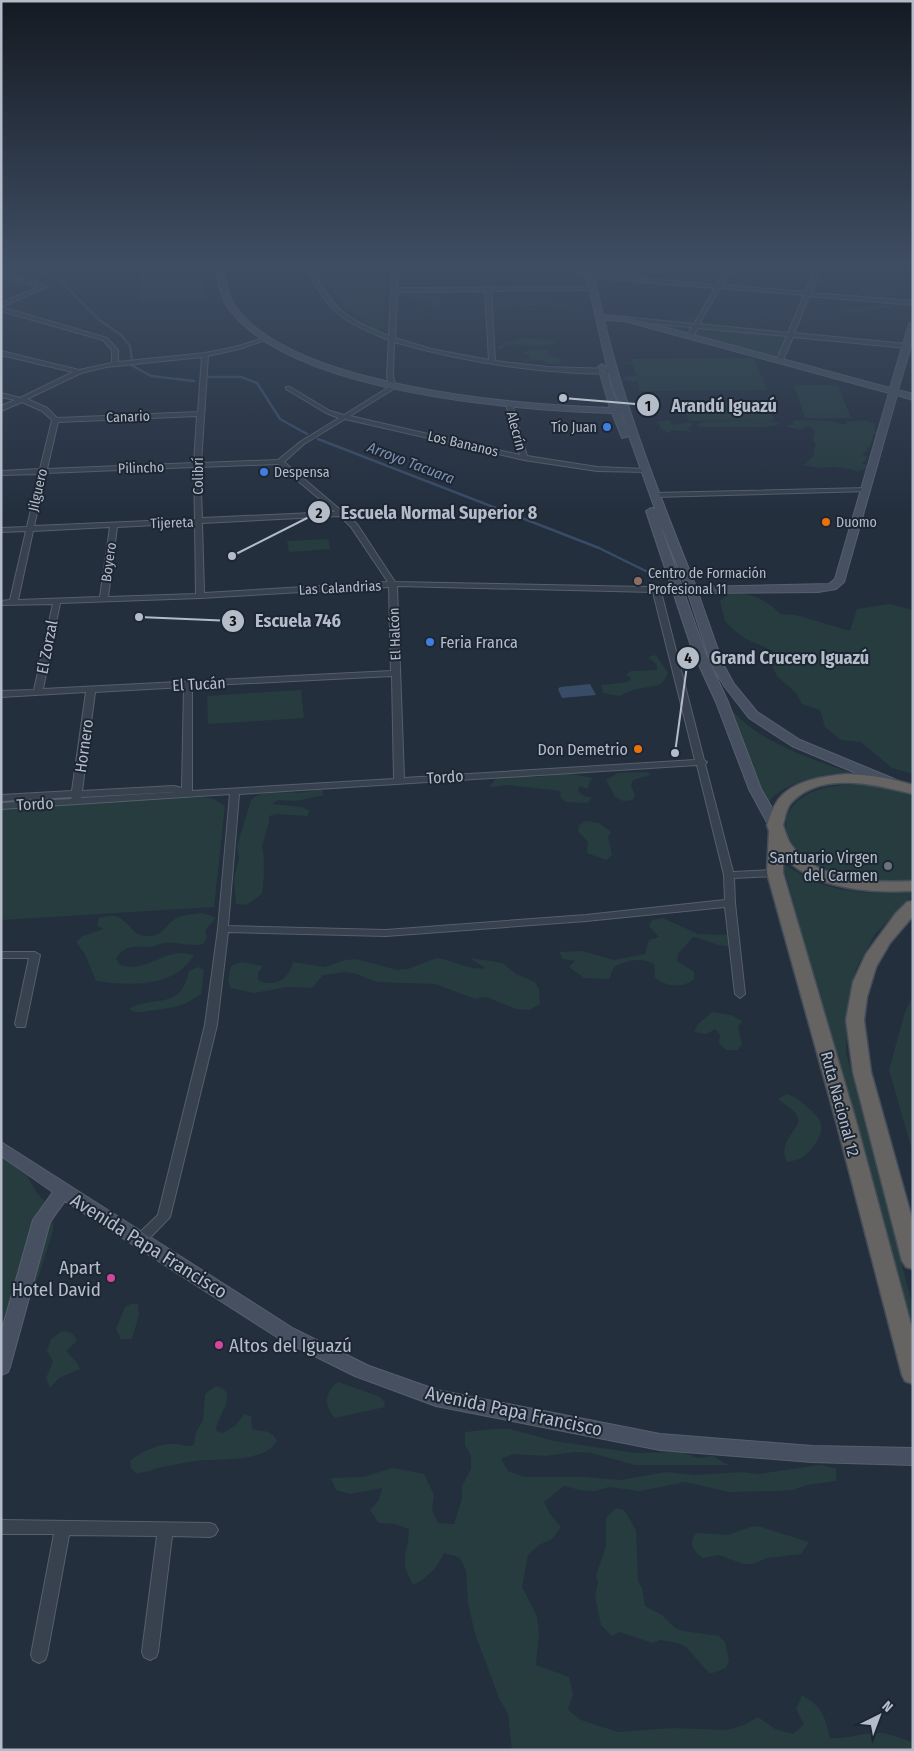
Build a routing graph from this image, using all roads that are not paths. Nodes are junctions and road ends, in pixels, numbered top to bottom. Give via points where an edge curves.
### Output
1 (113, 348) edge
2 (238, 348) edge
3 (284, 348) edge
4 (391, 348) edge
5 (425, 348) edge
6 (491, 348) edge
7 (602, 348) edge
8 (605, 348) edge
9 (734, 348) edge
10 (785, 348) edge
11 (907, 348) edge
12 (1, 353) edge
13 (205, 356) junction
14 (780, 360) junction
15 (492, 363) junction
16 (115, 365) junction
17 (608, 371) junction
18 (78, 372) junction
19 (392, 385) junction
20 (288, 388) dead end
21 (895, 392) junction
22 (1, 395) edge
23 (913, 397) edge
24 (20, 400) junction
25 (509, 404) junction
26 (1, 409) edge
27 (615, 411) junction
28 (626, 411) junction
29 (200, 414) junction
30 (344, 417) junction
31 (55, 420) junction
32 (524, 458) junction
33 (280, 462) junction
34 (197, 466) junction
35 (42, 471) junction
36 (642, 471) junction
37 (1, 473) edge
38 (866, 490) junction
39 (654, 495) junction
40 (342, 514) junction
41 (198, 522) junction
42 (114, 525) junction
43 (28, 529) junction
44 (1, 530) edge
45 (393, 584) junction
46 (657, 590) junction
47 (678, 590) junction
48 (692, 590) junction
49 (200, 596) junction
50 (104, 599) junction
51 (57, 601) junction
52 (1, 603) edge
53 (14, 603) junction
54 (396, 673) junction
55 (188, 685) junction
56 (91, 690) junction
57 (38, 692) junction
58 (1, 694) edge
59 (702, 762) junction
60 (399, 780) junction
61 (907, 788) edge
62 (235, 791) junction
63 (187, 792) junction
64 (1, 798) edge
65 (77, 798) junction
66 (1, 806) edge
67 (775, 828) junction
68 (775, 873) junction
69 (729, 875) junction
70 (913, 886) edge
71 (730, 904) junction
72 (913, 906) edge
73 (223, 929) junction
74 (1, 955) edge
75 (740, 994) dead end
76 (21, 1024) dead end
77 (1, 1148) edge
78 (62, 1191) junction
79 (140, 1240) junction
80 (913, 1261) edge
81 (1, 1367) edge
82 (913, 1375) edge
83 (913, 1457) edge
84 (1, 1527) edge
85 (64, 1528) junction
86 (165, 1529) junction
87 (210, 1530) dead end
88 (150, 1652) dead end
89 (39, 1655) dead end

1 - 16 street
2 - 13 street
3 - 19 main road via 304,359
4 - 19 street
5 - 15 street
6 - 15 street
7 - 17 main road
8 - 17 main road
9 - 14 main road
10 - 14 street
11 - 21 main road
12 - 18 street
13 - 16 street
13 - 29 street, Colibrí
14 - 21 main road
15 - 17 street
16 - 18 street
17 - 27 main road
17 - 28 main road
18 - 24 street
19 - 25 main road via 456,398
19 - 30 street via 390,391
20 - 30 street, Los Bananos via 328,412
21 - 23 main road
21 - 38 main road
22 - 24 street
24 - 26 street
24 - 31 street via 50,411
25 - 27 main road
25 - 32 street, Alecrín
27 - 28 main road
27 - 36 main road
28 - 36 main road
29 - 31 street, Canario
29 - 34 street, Colibrí
30 - 32 street, Los Bananos
30 - 33 street via 302,443
31 - 35 street, Jilguero
32 - 36 street, Los Bananos via 588,468
33 - 34 street, Pilincho
33 - 40 street, El Halcón
34 - 35 street, Pilincho
34 - 41 street, Colibrí
35 - 37 street, Pilincho
35 - 43 street, Jilguero
36 - 39 main road
36 - 47 main road
38 - 39 street
38 - 48 main road via 840,580 832,586
39 - 48 main road
40 - 41 street, Tijereta
40 - 45 street, El Halcón via 354,526
41 - 42 street, Tijereta
41 - 49 street, Colibrí
42 - 43 street, Tijereta
42 - 50 street, Boyero
43 - 44 street, Tijereta
43 - 53 street, Jilguero
45 - 46 street, Las Calandrias
45 - 49 street, Las Calandrias
45 - 54 street, El Halcón
46 - 47 street, Las Calandrias
46 - 59 street
47 - 48 street, Las Calandrias
47 - 67 main road via 699,652 755,788
48 - 61 main road via 717,664 729,686 753,715 796,743
49 - 50 street, Las Calandrias
50 - 51 street, Las Calandrias
51 - 53 street, Las Calandrias
51 - 57 street, El Zorzal
52 - 53 street, Las Calandrias
54 - 55 street, El Tucán
54 - 60 street, El Halcón
55 - 56 street, El Tucán
55 - 63 street
56 - 57 street, El Tucán
56 - 65 street, Hornero
57 - 58 street, El Tucán
59 - 60 street, Tordo
59 - 69 street
60 - 62 street, Tordo
61 - 67 highway via 851,780 811,786 784,802
62 - 63 street, Tordo
62 - 73 street
63 - 65 street, Tordo via 171,796
64 - 65 street, Tordo
65 - 66 street, Tordo
67 - 68 highway, Ruta Nacional 12
67 - 70 highway via 783,846 797,860 817,872 868,887
68 - 69 street
68 - 82 highway, Ruta Nacional 12 via 846,1121
69 - 71 street
71 - 73 street via 386,933
71 - 75 street
72 - 80 highway, Ruta Nacional 12 via 895,922 866,968 855,1012 856,1043 862,1072
73 - 79 street via 211,1025 164,1217
74 - 76 street via 35,955
77 - 78 main road, Avenida Papa Francisco
78 - 79 main road, Avenida Papa Francisco
78 - 81 main road via 42,1220
79 - 83 main road, Avenida Papa Francisco via 287,1334 362,1371 436,1398 660,1442 812,1454
84 - 85 street
85 - 86 street
85 - 89 street
86 - 87 street
86 - 88 street

